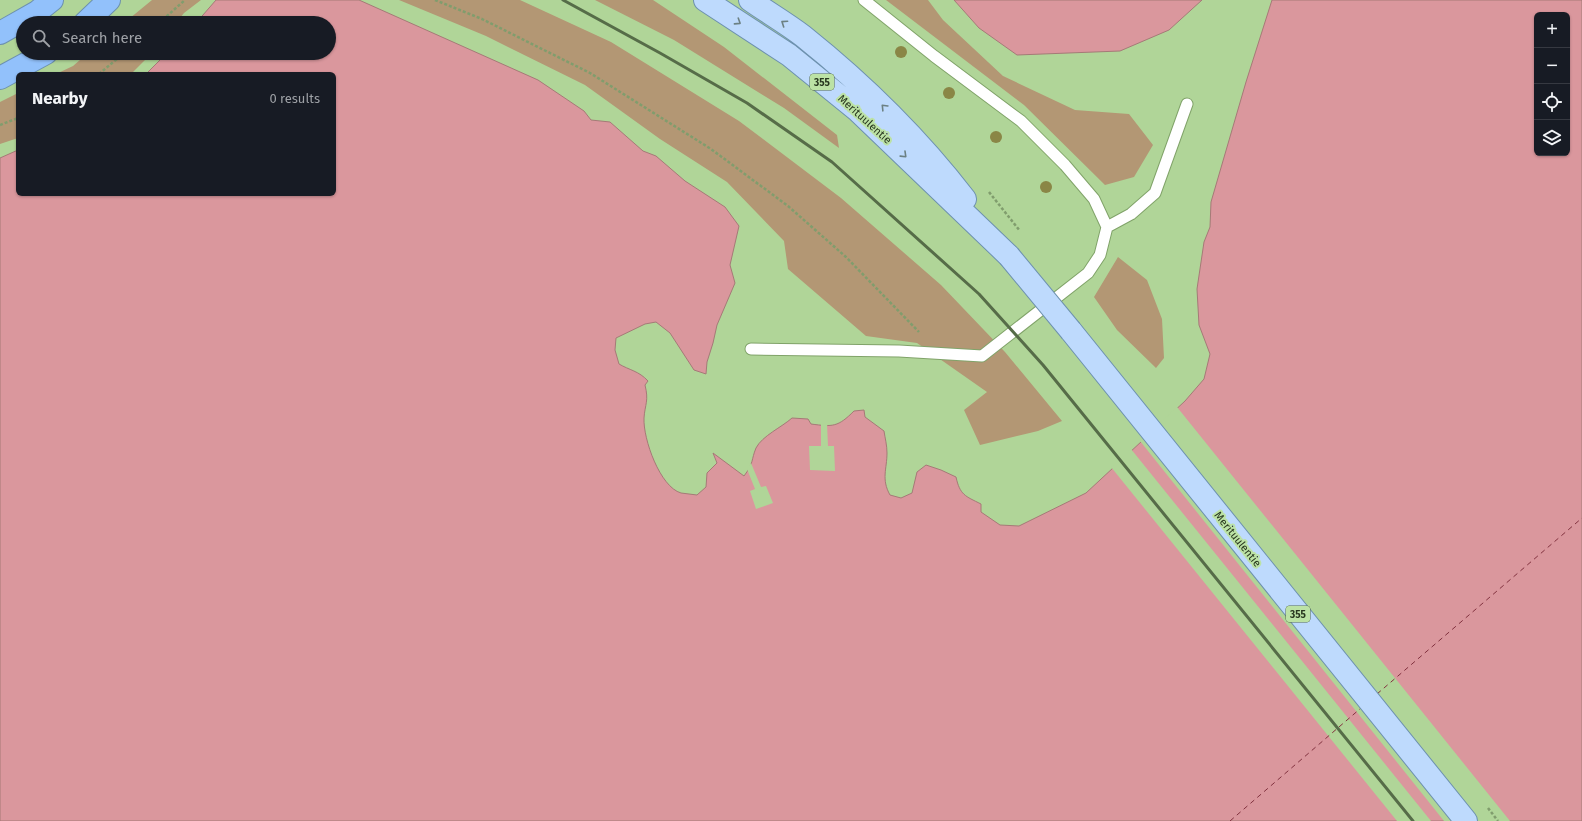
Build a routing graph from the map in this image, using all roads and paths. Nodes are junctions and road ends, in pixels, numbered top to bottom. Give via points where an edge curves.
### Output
1 (52, 0) edge
2 (109, 0) edge
3 (185, 0) edge
4 (435, 0) edge
5 (705, 0) edge
6 (750, 0) edge
7 (864, 0) edge
8 (30, 16) edge
9 (92, 16) edge
10 (167, 16) edge
11 (16, 24) edge
12 (0, 34) edge
13 (33, 60) edge
14 (116, 60) edge
15 (101, 72) edge
16 (0, 78) edge
17 (1188, 104) dead end
18 (16, 119) edge
19 (0, 125) edge
20 (1107, 227) junction
21 (1009, 256) junction
22 (751, 349) dead end
23 (939, 353) junction
24 (1466, 821) edge

1 - 8 highway
2 - 9 highway
3 - 10 path
4 - 23 path via 482,18 590,73 711,149 788,206 846,257
5 -> 21 main road, Merituulentie / 355 via 789,55 858,111
21 -> 6 main road, Merituulentie / 355 via 940,165 873,95 802,35
7 - 20 lane via 1021,121 1065,165 1094,199
11 - 12 highway
13 - 16 highway
14 - 15 path
17 - 20 lane via 1155,193 1131,214
18 - 19 path
20 - 23 lane via 1100,255 1088,273 982,356
21 - 24 main road, Merituulentie / 355, bridge
22 - 23 lane

